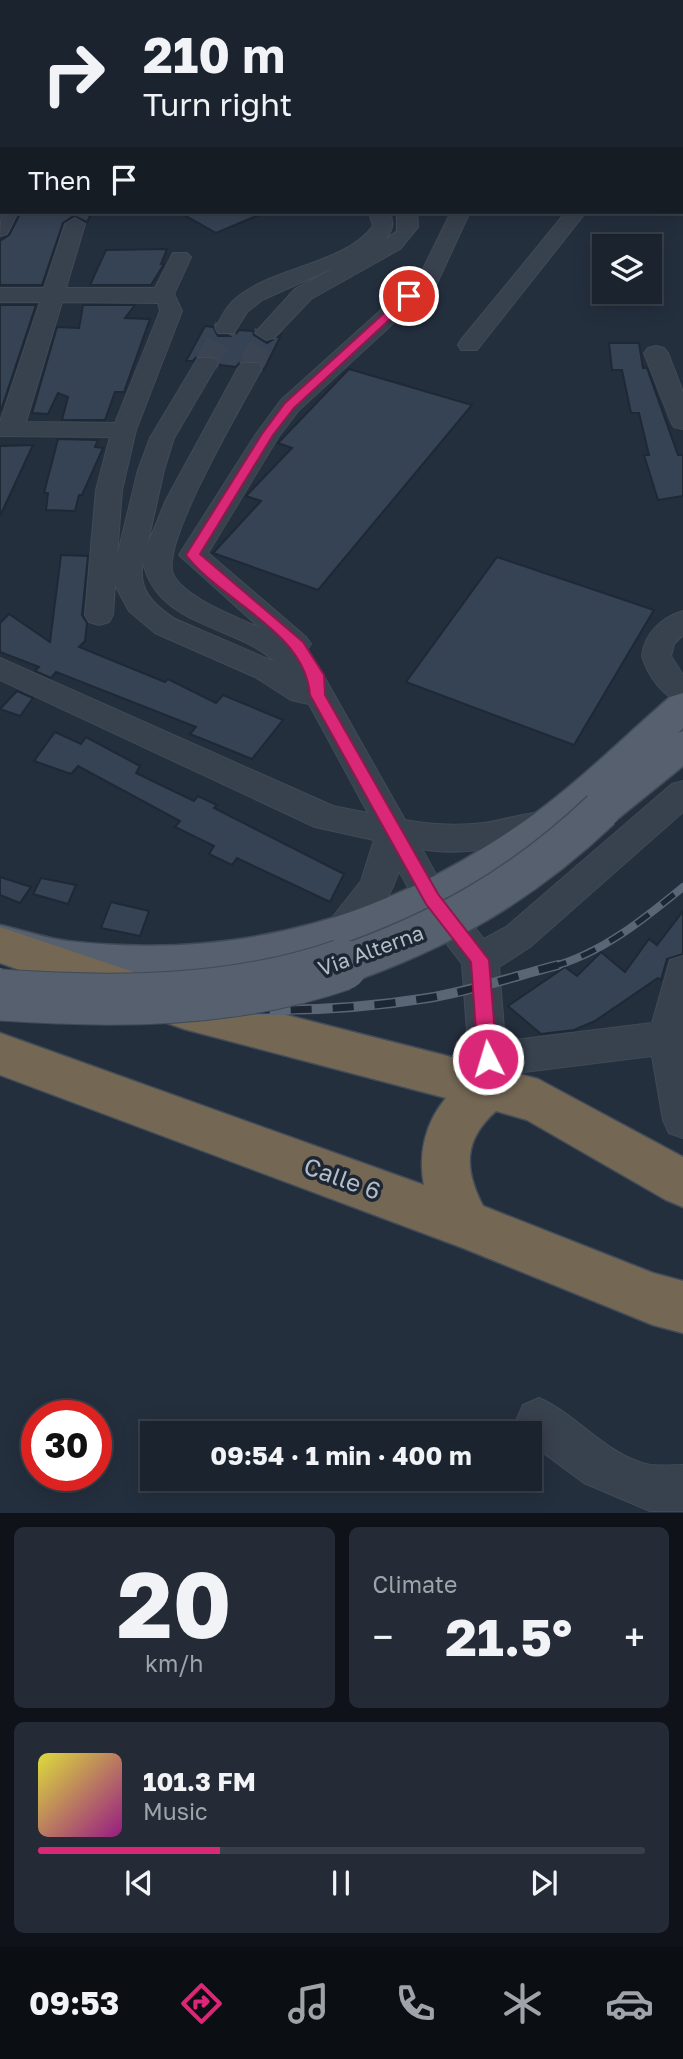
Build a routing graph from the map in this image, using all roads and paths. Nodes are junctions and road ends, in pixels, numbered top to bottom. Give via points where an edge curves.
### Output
1 (7, 214) edge
2 (380, 214) edge
3 (408, 214) edge
4 (574, 214) edge
5 (458, 216) dead end
6 (75, 224) dead end
7 (0, 230) edge
8 (180, 257) dead end
9 (0, 295) edge
10 (53, 295) junction
11 (163, 295) junction
12 (226, 328) tunnel mouth
13 (266, 333) tunnel mouth
14 (469, 345) dead end
15 (656, 353) dead end
16 (206, 363) tunnel mouth
17 (250, 368) tunnel mouth
18 (683, 422) edge
19 (6, 429) edge
20 (124, 430) junction
21 (99, 615) dead end
22 (683, 621) edge
23 (0, 668) edge
24 (683, 692) edge
25 (318, 695) junction
26 (683, 706) edge
27 (683, 745) edge
28 (683, 793) edge
29 (549, 824) junction
30 (392, 830) junction
31 (432, 899) junction
32 (333, 940) junction
33 (0, 944) edge
34 (480, 960) junction
35 (683, 971) edge
36 (0, 995) edge
37 (675, 1036) edge
38 (0, 1054) edge
39 (489, 1073) junction
40 (683, 1120) edge
41 (683, 1183) edge
42 (465, 1224) junction
43 (673, 1297) edge
44 (542, 1423) edge
45 (683, 1488) edge

1 - 7 street
2 - 12 street via 383,227 377,236 257,295 240,306
3 - 13 street via 406,234 394,245 303,294
4 - 14 street
5 - 25 street via 429,278 290,405 193,555 298,646 316,675
6 - 10 street
8 - 11 street
9 - 10 street
10 - 11 street
10 - 19 street
11 - 20 street via 171,311
15 - 18 street
16 - 25 street via 162,438 150,470 127,574 129,591 151,618 165,626 265,670 302,692
17 - 25 street via 178,500 157,562 171,591 288,656 311,680
19 - 20 street
20 - 21 street via 109,490
22 - 24 street via 657,645 656,659 666,677
23 - 30 street via 327,818
25 - 30 street
26 - 29 main road, Via Alterna
27 - 36 main road, Via Alterna, bridge via 515,883 401,943 265,985 192,996 118,1002
28 - 34 street via 518,937
29 - 30 street via 443,838
29 - 31 main road, Via Alterna
30 - 31 street
30 - 32 street via 379,881 364,909
31 - 32 main road, Via Alterna
31 - 34 street
32 - 33 main road, Via Alterna via 246,959 155,966 65,959
33 - 39 highway via 184,1009 422,1069
34 - 39 street
35 - 37 street
37 - 39 street
37 - 40 street
38 - 42 highway, Calle 6
39 - 41 highway
39 - 42 highway via 449,1131 443,1161 449,1194
42 - 43 highway, Calle 6
44 - 45 street via 600,1467 650,1488

